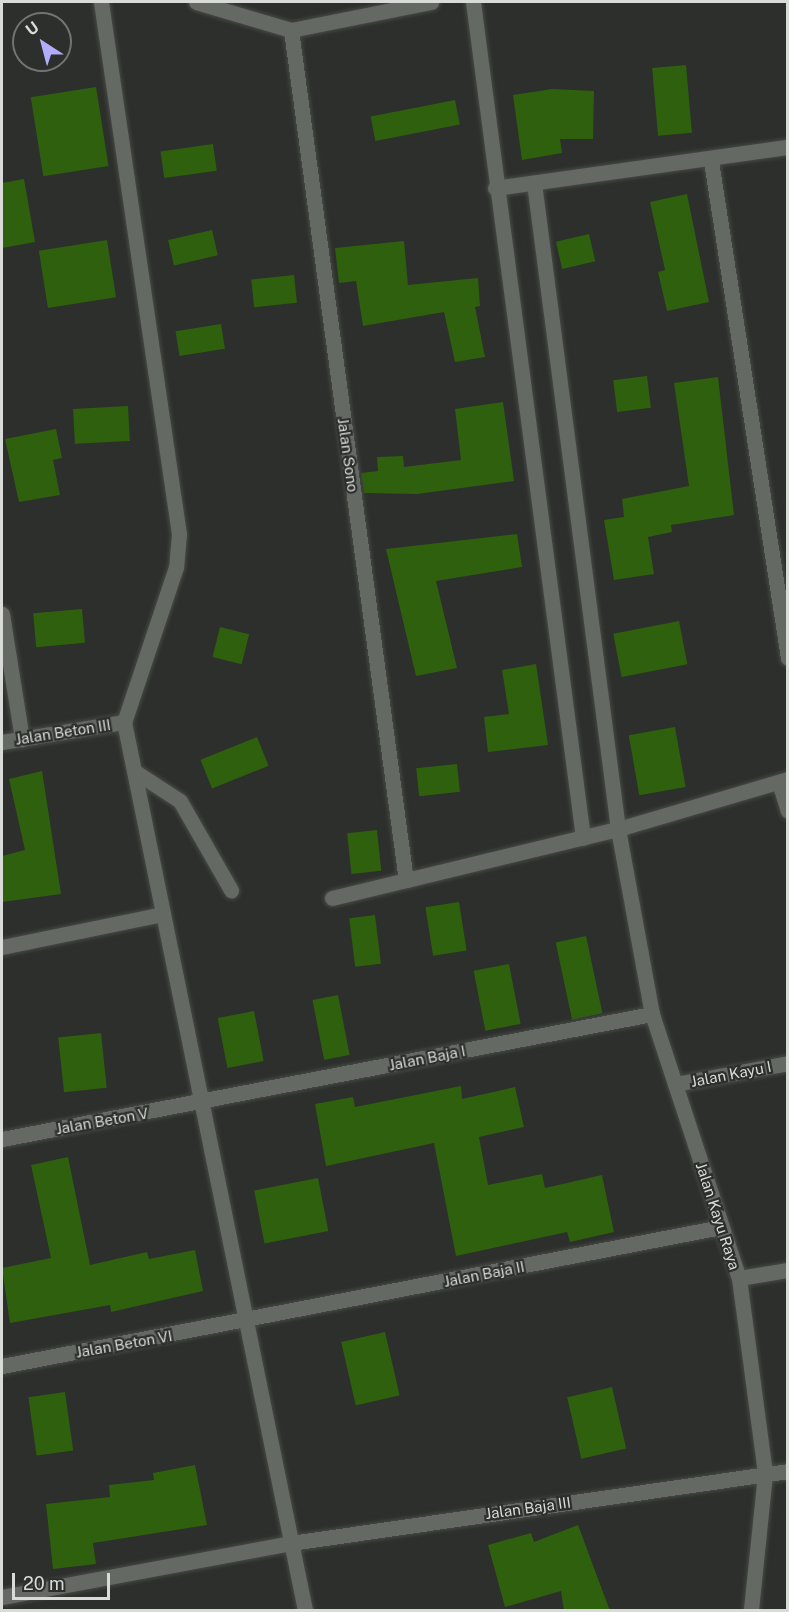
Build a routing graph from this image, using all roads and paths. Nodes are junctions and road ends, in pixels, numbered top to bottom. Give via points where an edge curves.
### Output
1 (100, 2) edge
2 (196, 2) edge
3 (431, 2) edge
4 (473, 2) edge
5 (291, 30) junction
6 (788, 147) edge
7 (711, 161) junction
8 (534, 183) junction
9 (495, 188) junction
10 (2, 614) edge
11 (788, 658) edge
12 (124, 722) junction
13 (22, 739) junction
14 (2, 741) edge
15 (134, 771) junction
16 (783, 780) edge
17 (788, 811) edge
18 (618, 829) junction
19 (583, 838) junction
20 (406, 880) junction
21 (231, 890) dead end
22 (332, 898) dead end
23 (164, 914) junction
24 (2, 947) edge
25 (652, 1014) junction
26 (788, 1063) edge
27 (675, 1084) junction
28 (202, 1103) junction
29 (2, 1139) edge
30 (722, 1227) junction
31 (788, 1270) edge
32 (739, 1278) junction
33 (246, 1321) junction
34 (2, 1366) edge
35 (788, 1471) edge
36 (765, 1474) junction
37 (291, 1543) junction
38 (2, 1597) edge
39 (305, 1611) edge
40 (751, 1611) edge

1 - 12 street via 178,534 176,567
2 - 5 street
3 - 5 street
4 - 9 street
5 - 20 street, Jalan Sono
6 - 7 street
7 - 8 street
7 - 11 street
8 - 9 street
8 - 18 street, Jalan Kayu Raya
9 - 19 street
10 - 13 street
12 - 13 street, Jalan Beton III
12 - 15 street
13 - 14 street, Jalan Beton III
15 - 21 street via 180,801
15 - 23 street
16 - 17 street
16 - 18 street
18 - 19 street
18 - 25 street, Jalan Kayu Raya
19 - 20 street
20 - 22 street
23 - 24 street
23 - 28 street
25 - 27 street, Jalan Kayu Raya
25 - 28 street, Jalan Baja I
26 - 27 street, Jalan Kayu I
27 - 30 street, Jalan Kayu Raya
28 - 29 street, Jalan Beton V
28 - 33 street
30 - 32 street, Jalan Kayu Raya
30 - 33 street, Jalan Baja II
31 - 32 street
32 - 36 street, Jalan Kayu Raya
33 - 34 street, Jalan Beton VI
33 - 37 street
35 - 36 street, Jalan Baja III
36 - 37 street, Jalan Baja III
36 - 40 street, Jalan Kayu Raya
37 - 38 street, Jalan Baja III
37 - 39 street

